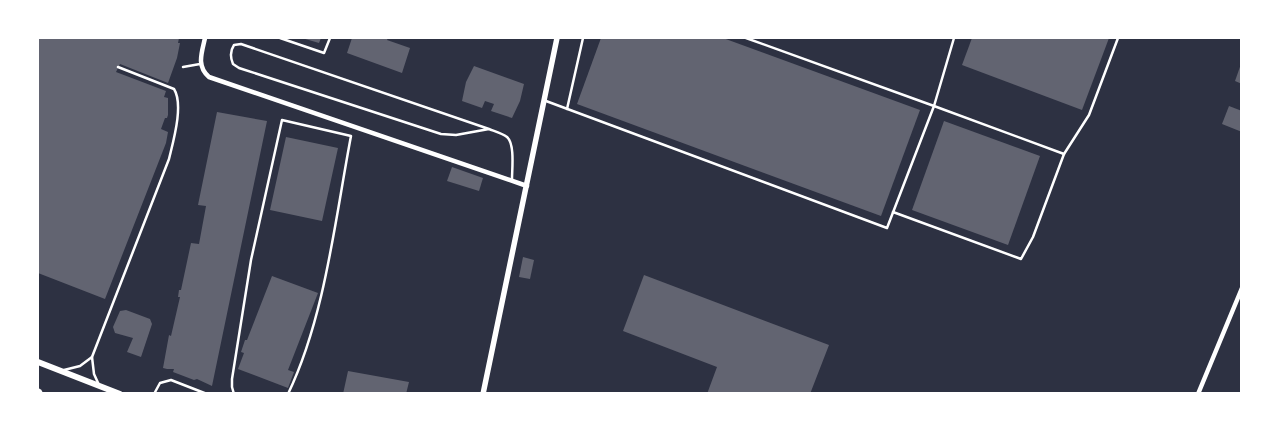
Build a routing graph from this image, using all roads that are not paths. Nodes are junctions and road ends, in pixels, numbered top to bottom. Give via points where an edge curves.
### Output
1 (205, 38) edge
2 (280, 38) edge
3 (330, 38) edge
4 (557, 38) edge
5 (583, 38) edge
6 (746, 38) edge
7 (954, 38) edge
8 (1118, 38) edge
9 (200, 64) junction
10 (118, 67) dead end
11 (183, 67) dead end
12 (544, 100) junction
13 (934, 106) junction
14 (568, 109) junction
15 (489, 129) junction
16 (1064, 154) junction
17 (512, 181) junction
18 (527, 186) junction
19 (893, 212) junction
20 (1242, 288) edge
21 (92, 357) junction
22 (38, 362) edge
23 (60, 371) junction
24 (100, 386) junction
25 (120, 394) edge
26 (154, 394) edge
27 (207, 394) edge
28 (234, 394) edge
29 (288, 394) edge
30 (483, 394) edge
31 (1198, 394) edge

1 - 9 street
2 - 3 lane via 324,53
4 - 12 street
5 - 14 lane
6 - 13 lane
7 - 13 lane
8 - 16 lane via 1089,115
9 - 11 lane
9 - 17 street via 209,77
10 - 21 lane via 174,89 178,102 176,130 169,159
12 - 14 lane
12 - 18 street
13 - 16 lane
13 - 19 lane
14 - 19 lane via 887,228
15 - 15 lane via 241,44 231,49 230,59 239,68 441,134 456,135
15 - 17 lane via 508,138 512,144
16 - 19 lane via 1033,237 1021,259
17 - 18 street
18 - 30 street
20 - 31 street
21 - 23 lane via 80,366
21 - 24 lane via 94,374
22 - 23 main road
23 - 24 main road
24 - 25 main road
26 - 27 lane via 160,383 171,380
28 - 29 lane via 232,379 251,260 282,120 351,136 323,287 300,367

